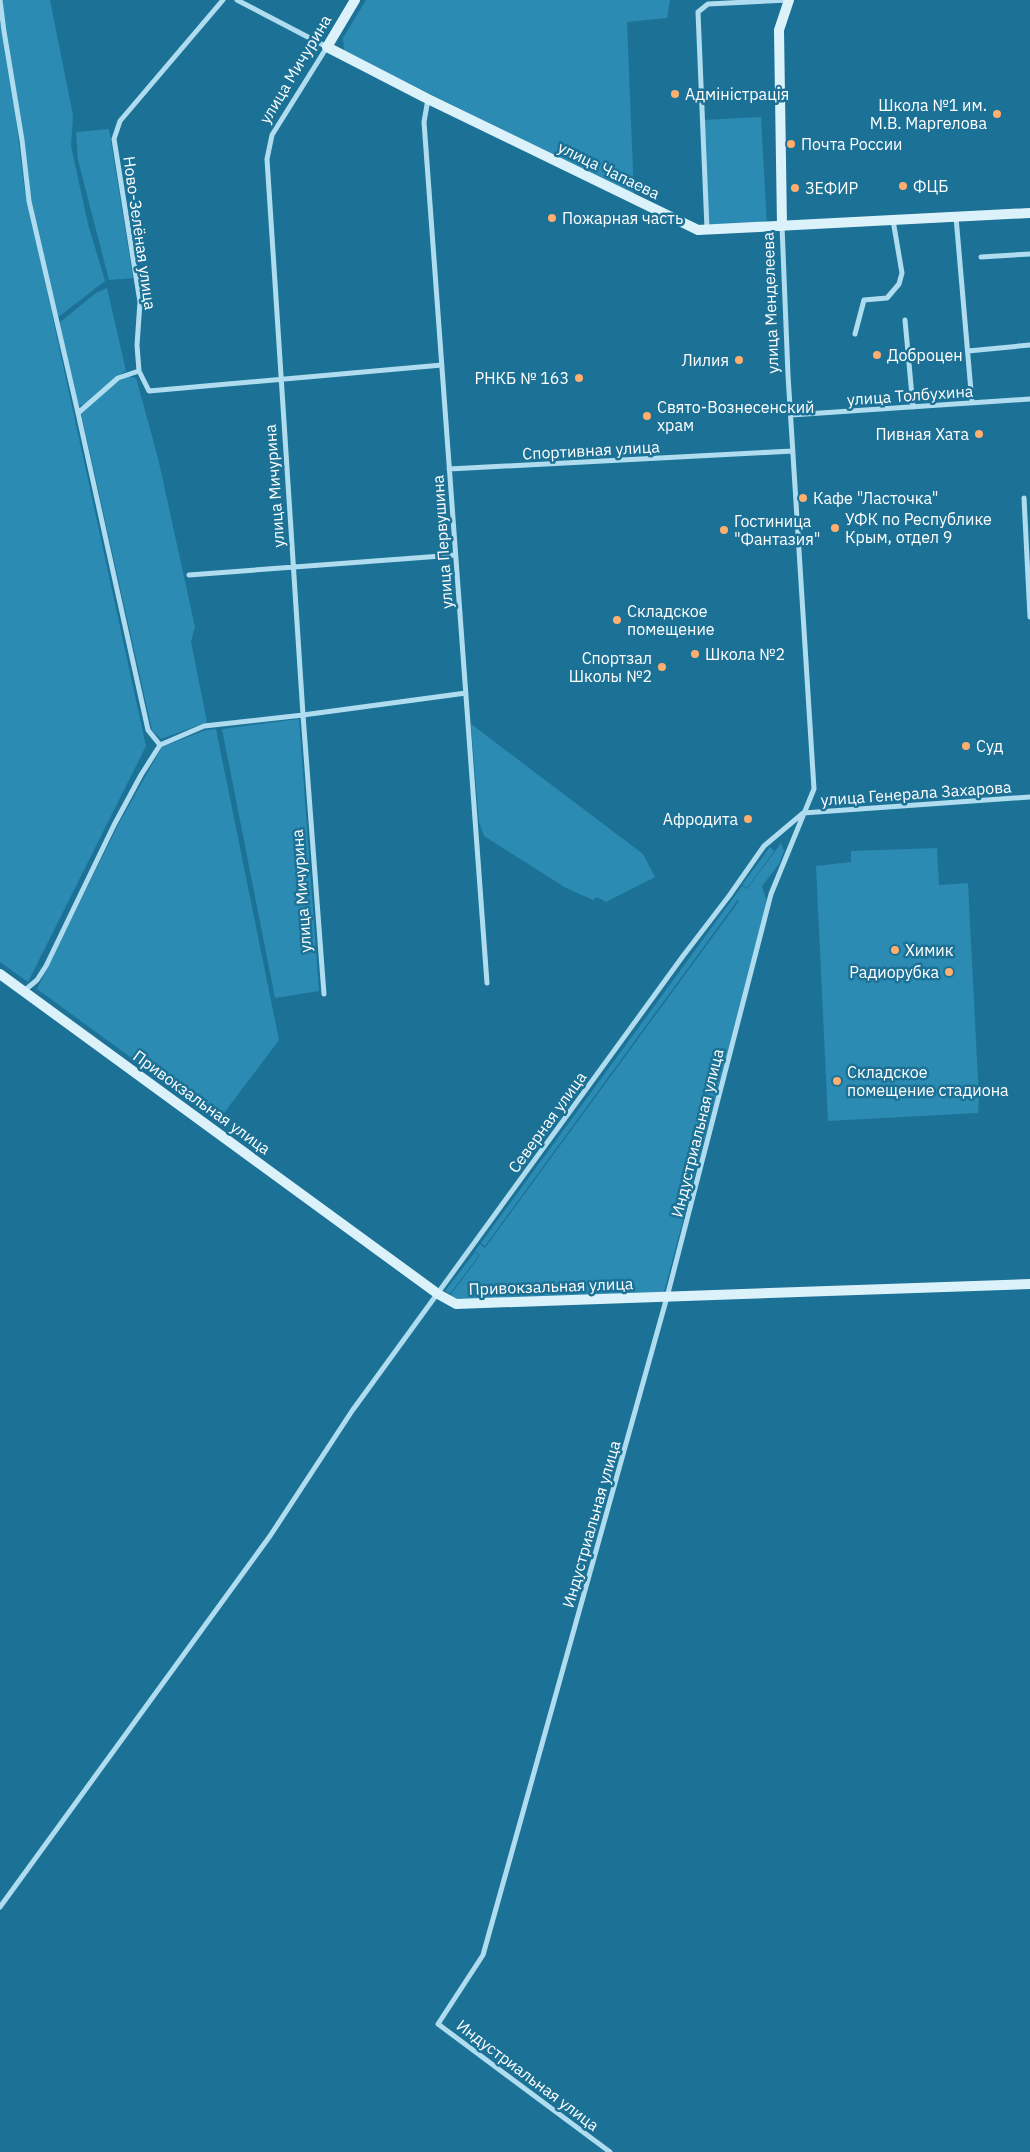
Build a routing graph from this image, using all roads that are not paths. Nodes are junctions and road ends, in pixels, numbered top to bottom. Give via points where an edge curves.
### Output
1 (0, 0) edge
2 (223, 0) edge
3 (237, 0) edge
4 (355, 0) edge
5 (789, 0) edge
6 (327, 47) junction
7 (428, 99) junction
8 (1030, 213) edge
9 (956, 217) junction
10 (893, 220) junction
11 (782, 226) junction
12 (707, 229) junction
13 (1030, 254) edge
14 (981, 257) dead end
15 (905, 320) dead end
16 (855, 334) dead end
17 (1030, 345) edge
18 (968, 351) junction
19 (442, 365) junction
20 (139, 371) junction
21 (281, 378) junction
22 (1030, 399) edge
23 (972, 403) junction
24 (913, 407) junction
25 (78, 413) junction
26 (791, 415) junction
27 (793, 451) junction
28 (449, 469) junction
29 (1024, 498) dead end
30 (455, 555) junction
31 (295, 568) junction
32 (189, 576) dead end
33 (1030, 617) edge
34 (466, 693) junction
35 (303, 715) junction
36 (160, 745) junction
37 (1030, 797) edge
38 (803, 813) junction
39 (0, 974) edge
40 (487, 983) dead end
41 (23, 991) junction
42 (324, 994) dead end
43 (1030, 1284) edge
44 (438, 1294) junction
45 (667, 1297) junction
46 (0, 1907) edge
47 (610, 2152) edge

1 - 25 street via 29,201
2 - 20 street, Ново-Зелёная улица via 120,121 114,140 140,302
3 - 6 street, улица Чапаева
4 - 6 main road, улица Мичурина
5 - 11 main road, улица Менделеева via 779,30
5 - 12 street via 708,4 698,12
6 - 7 main road, улица Чапаева
6 - 21 street, улица Мичурина via 272,135 267,159
7 - 12 main road, улица Чапаева via 698,230
7 - 19 street, улица Первушина via 424,122
8 - 9 main road, улица Чапаева
9 - 10 main road, улица Чапаева
9 - 18 street
10 - 11 main road, улица Чапаева
10 - 16 street via 902,273 899,284 887,298 864,300
11 - 12 main road, улица Чапаева
11 - 26 street, улица Менделеева
13 - 14 street
15 - 24 street
17 - 18 street
18 - 23 street
19 - 21 street, Ново-Зелёная улица
19 - 28 street, улица Первушина
20 - 21 street, Ново-Зелёная улица via 149,391
20 - 25 street via 118,378
21 - 31 street, улица Мичурина
22 - 23 street, улица Толбухина
23 - 24 street, улица Толбухина
24 - 26 street, улица Толбухина
25 - 36 street via 148,730
26 - 27 street, улица Менделеева
27 - 28 street, Спортивная улица
27 - 38 street, улица Менделеева via 814,788
28 - 30 street, улица Первушина
29 - 33 street
30 - 31 street
30 - 34 street, улица Первушина
31 - 32 street
31 - 35 street, улица Мичурина
34 - 35 street
34 - 40 street, улица Первушина
35 - 36 street via 204,726
35 - 42 street, улица Мичурина
36 - 41 street via 114,825 46,966 37,980
37 - 38 street, улица Генерала Захарова
38 - 44 street, Северная улица via 764,846
38 - 45 street, Индустриальная улица via 771,894
39 - 41 main road, Привокзальная улица
41 - 44 main road, Привокзальная улица
43 - 45 main road, Привокзальная улица
44 - 45 main road, Привокзальная улица via 456,1304
44 - 46 street, Северная улица via 322,1455 264,1544
45 - 47 street, Индустриальная улица via 483,1955 438,2024

